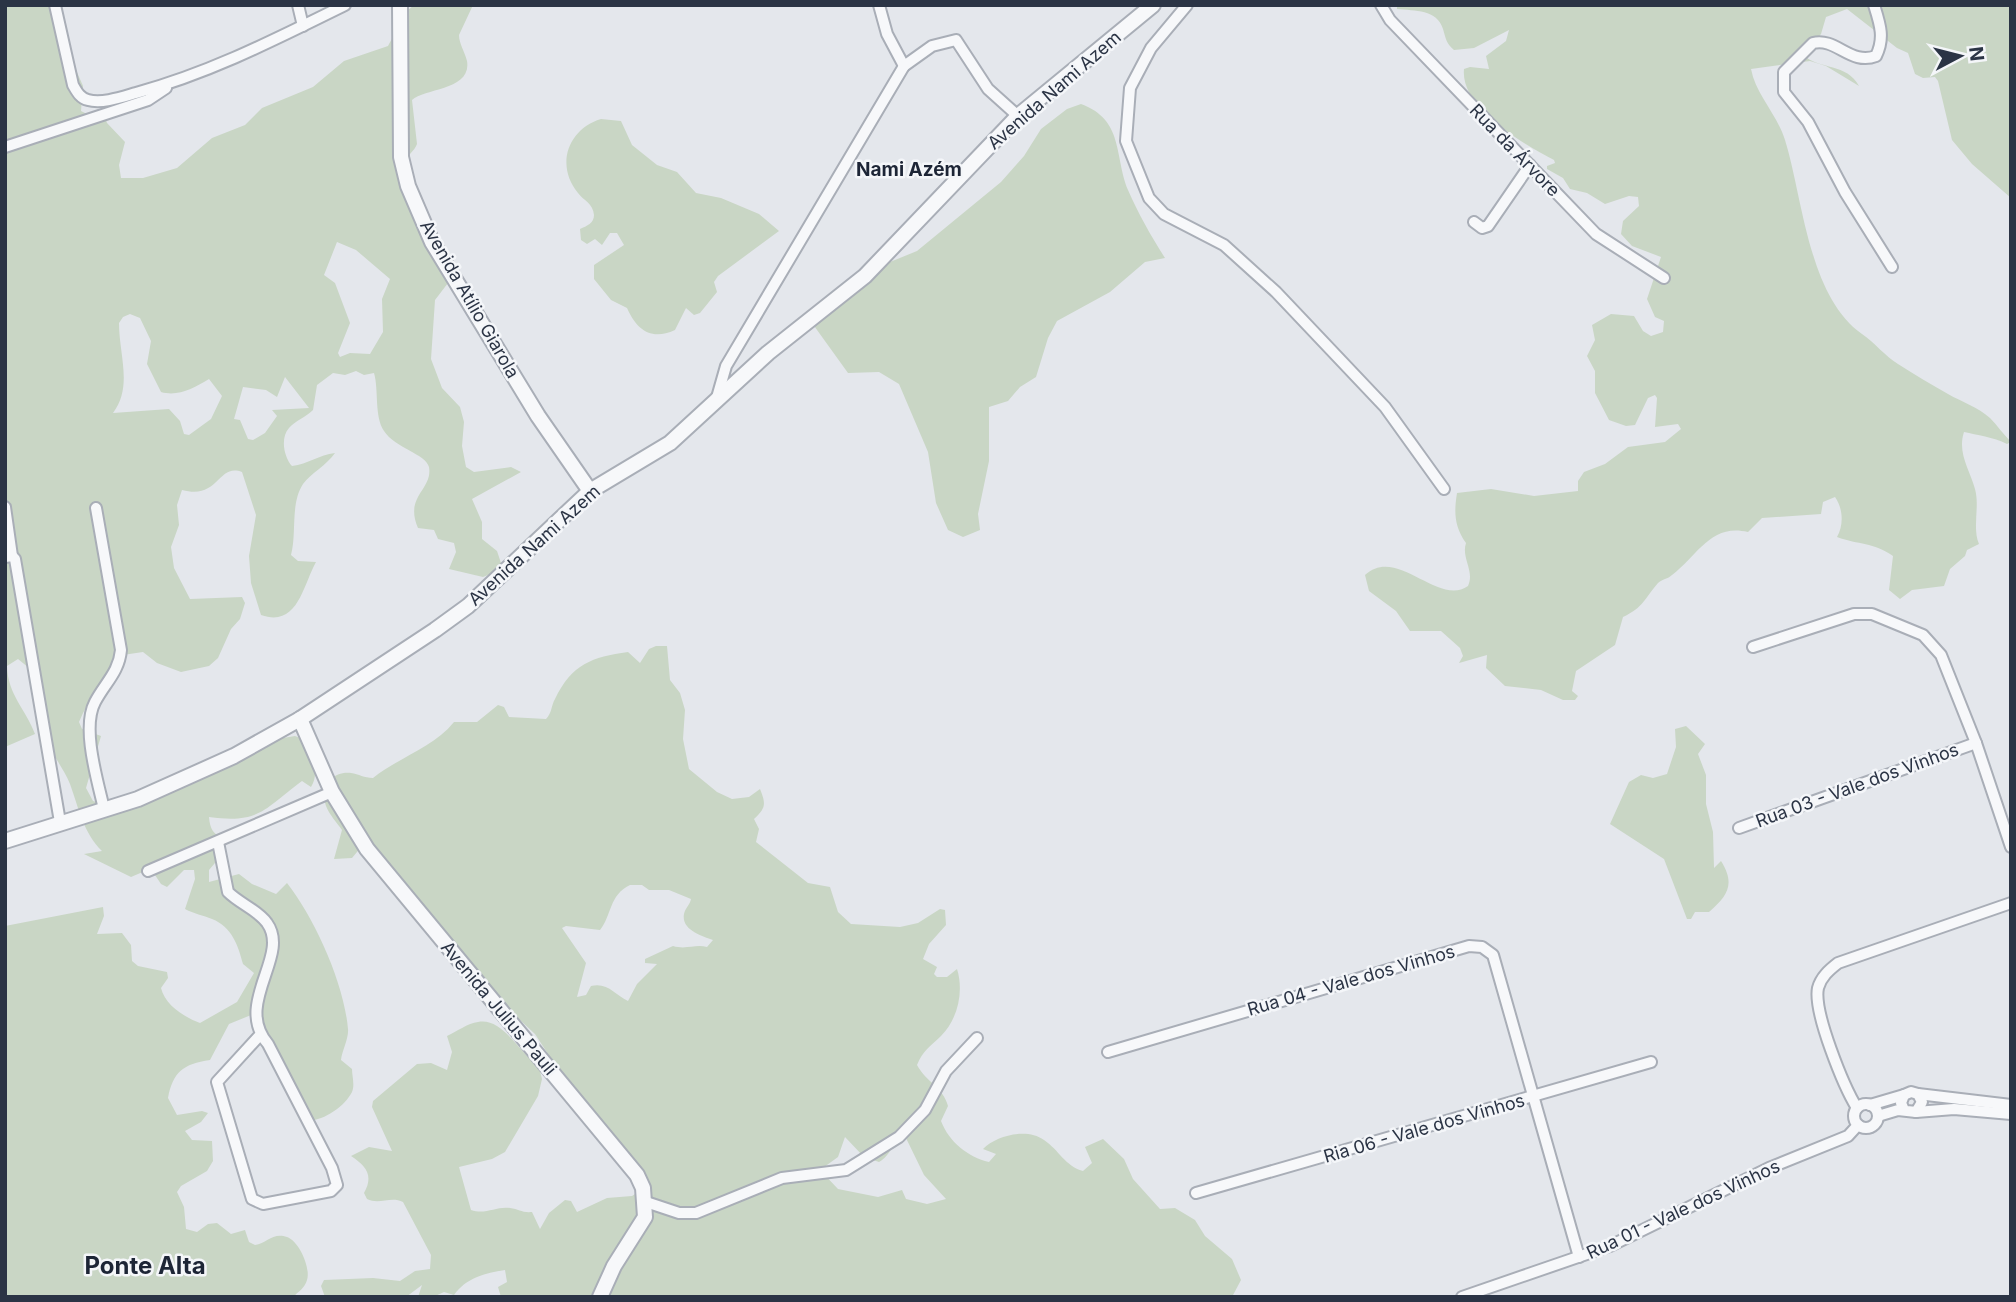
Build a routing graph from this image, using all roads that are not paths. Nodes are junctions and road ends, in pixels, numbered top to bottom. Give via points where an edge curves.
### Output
1 (55, 5) edge
2 (298, 5) edge
3 (345, 5) edge
4 (400, 5) edge
5 (879, 5) edge
6 (1153, 5) edge
7 (1188, 5) edge
8 (1381, 5) edge
9 (1874, 5) edge
10 (303, 26) junction
11 (904, 66) junction
12 (178, 82) junction
13 (1018, 116) junction
14 (5, 147) edge
15 (1530, 165) junction
16 (1474, 222) dead end
17 (1892, 267) dead end
18 (1664, 278) dead end
19 (716, 401) junction
20 (1444, 489) dead end
21 (590, 491) junction
22 (5, 507) edge
23 (96, 508) dead end
24 (9, 556) edge
25 (1754, 647) dead end
26 (300, 719) junction
27 (1976, 743) junction
28 (332, 792) junction
29 (104, 809) junction
30 (60, 821) junction
31 (1739, 828) dead end
32 (5, 841) edge
33 (218, 842) junction
34 (2011, 847) edge
35 (148, 871) dead end
36 (2011, 903) edge
37 (260, 1035) junction
38 (977, 1038) dead end
39 (1108, 1052) dead end
40 (1651, 1062) dead end
41 (1919, 1094) junction
42 (1533, 1096) junction
43 (1904, 1096) junction
44 (1870, 1105) junction
45 (2011, 1105) edge
46 (1857, 1108) junction
47 (1910, 1111) junction
48 (2011, 1114) edge
49 (1878, 1116) junction
50 (1858, 1125) junction
51 (1196, 1193) dead end
52 (646, 1202) junction
53 (1579, 1257) junction
54 (600, 1297) edge
55 (1462, 1297) edge

1 - 12 street via 78,95 89,100 125,96
2 - 10 street
3 - 10 street
4 - 21 street, Avenida Atílio Giarola via 401,157 408,186 432,242 538,416
5 - 11 street via 887,34
6 - 13 street, Avenida Nami Azem
7 - 20 street via 1151,48 1130,88 1126,141 1149,198 1164,214 1224,246 1276,292 1385,407
8 - 15 street, Rua da Árvore via 1390,20
9 - 17 street via 1882,30 1876,57 1857,58 1826,42 1813,43 1784,72 1783,81 1784,92 1808,122 1844,192
10 - 12 street
11 - 13 street via 932,46 956,40 988,89
11 - 19 street via 726,366
12 - 14 street via 148,100
13 - 19 street, Avenida Nami Azem via 865,276
15 - 16 street via 1488,226 1482,228
15 - 18 street, Rua da Árvore via 1596,234
19 - 21 street, Avenida Nami Azem via 670,443
21 - 26 street, Avenida Nami Azem via 468,606
22 - 24 street
23 - 29 street via 121,650 120,663 94,704 90,719
24 - 30 street
25 - 27 street via 1854,614 1872,614 1923,635 1941,655
26 - 28 street, Avenida Julius Pauli
26 - 29 street, Avenida Nami Azem via 185,779
27 - 31 street, Rua 03 - Vale dos Vinhos
27 - 34 street
28 - 33 street
28 - 52 street, Avenida Julius Pauli via 396,886 620,1151 637,1175
29 - 30 street, Avenida Nami Azem
30 - 32 street, Avenida Nami Azem
33 - 35 street
33 - 37 street via 228,892 268,924 272,936 273,951 257,993
36 - 46 street via 1838,963 1825,973 1818,986 1819,1013
37 - 37 street via 217,1082 252,1199 263,1204 331,1191 337,1185 332,1168
38 - 52 street via 946,1071 925,1110 898,1137 846,1170 782,1178 696,1213 679,1213
39 - 42 street, Rua 04 - Vale dos Vinhos via 1474,945 1493,955
40 - 42 street, Ria 06 - Vale dos Vinhos
41 - 43 street
41 - 45 street
41 - 47 street via 1921,1106
42 - 51 street, Ria 06 - Vale dos Vinhos
42 - 53 street, Rua 04 - Vale dos Vinhos
43 - 44 street
43 - 47 street via 1901,1103
44 - 46 street
44 - 49 street
46 - 50 street via 1854,1117
47 - 48 street
47 - 49 street
49 - 50 street via 1871,1127
50 - 53 street, Rua 01 - Vale dos Vinhos via 1848,1136
52 - 54 street via 645,1217
53 - 55 street, Rua 01 - Vale dos Vinhos

